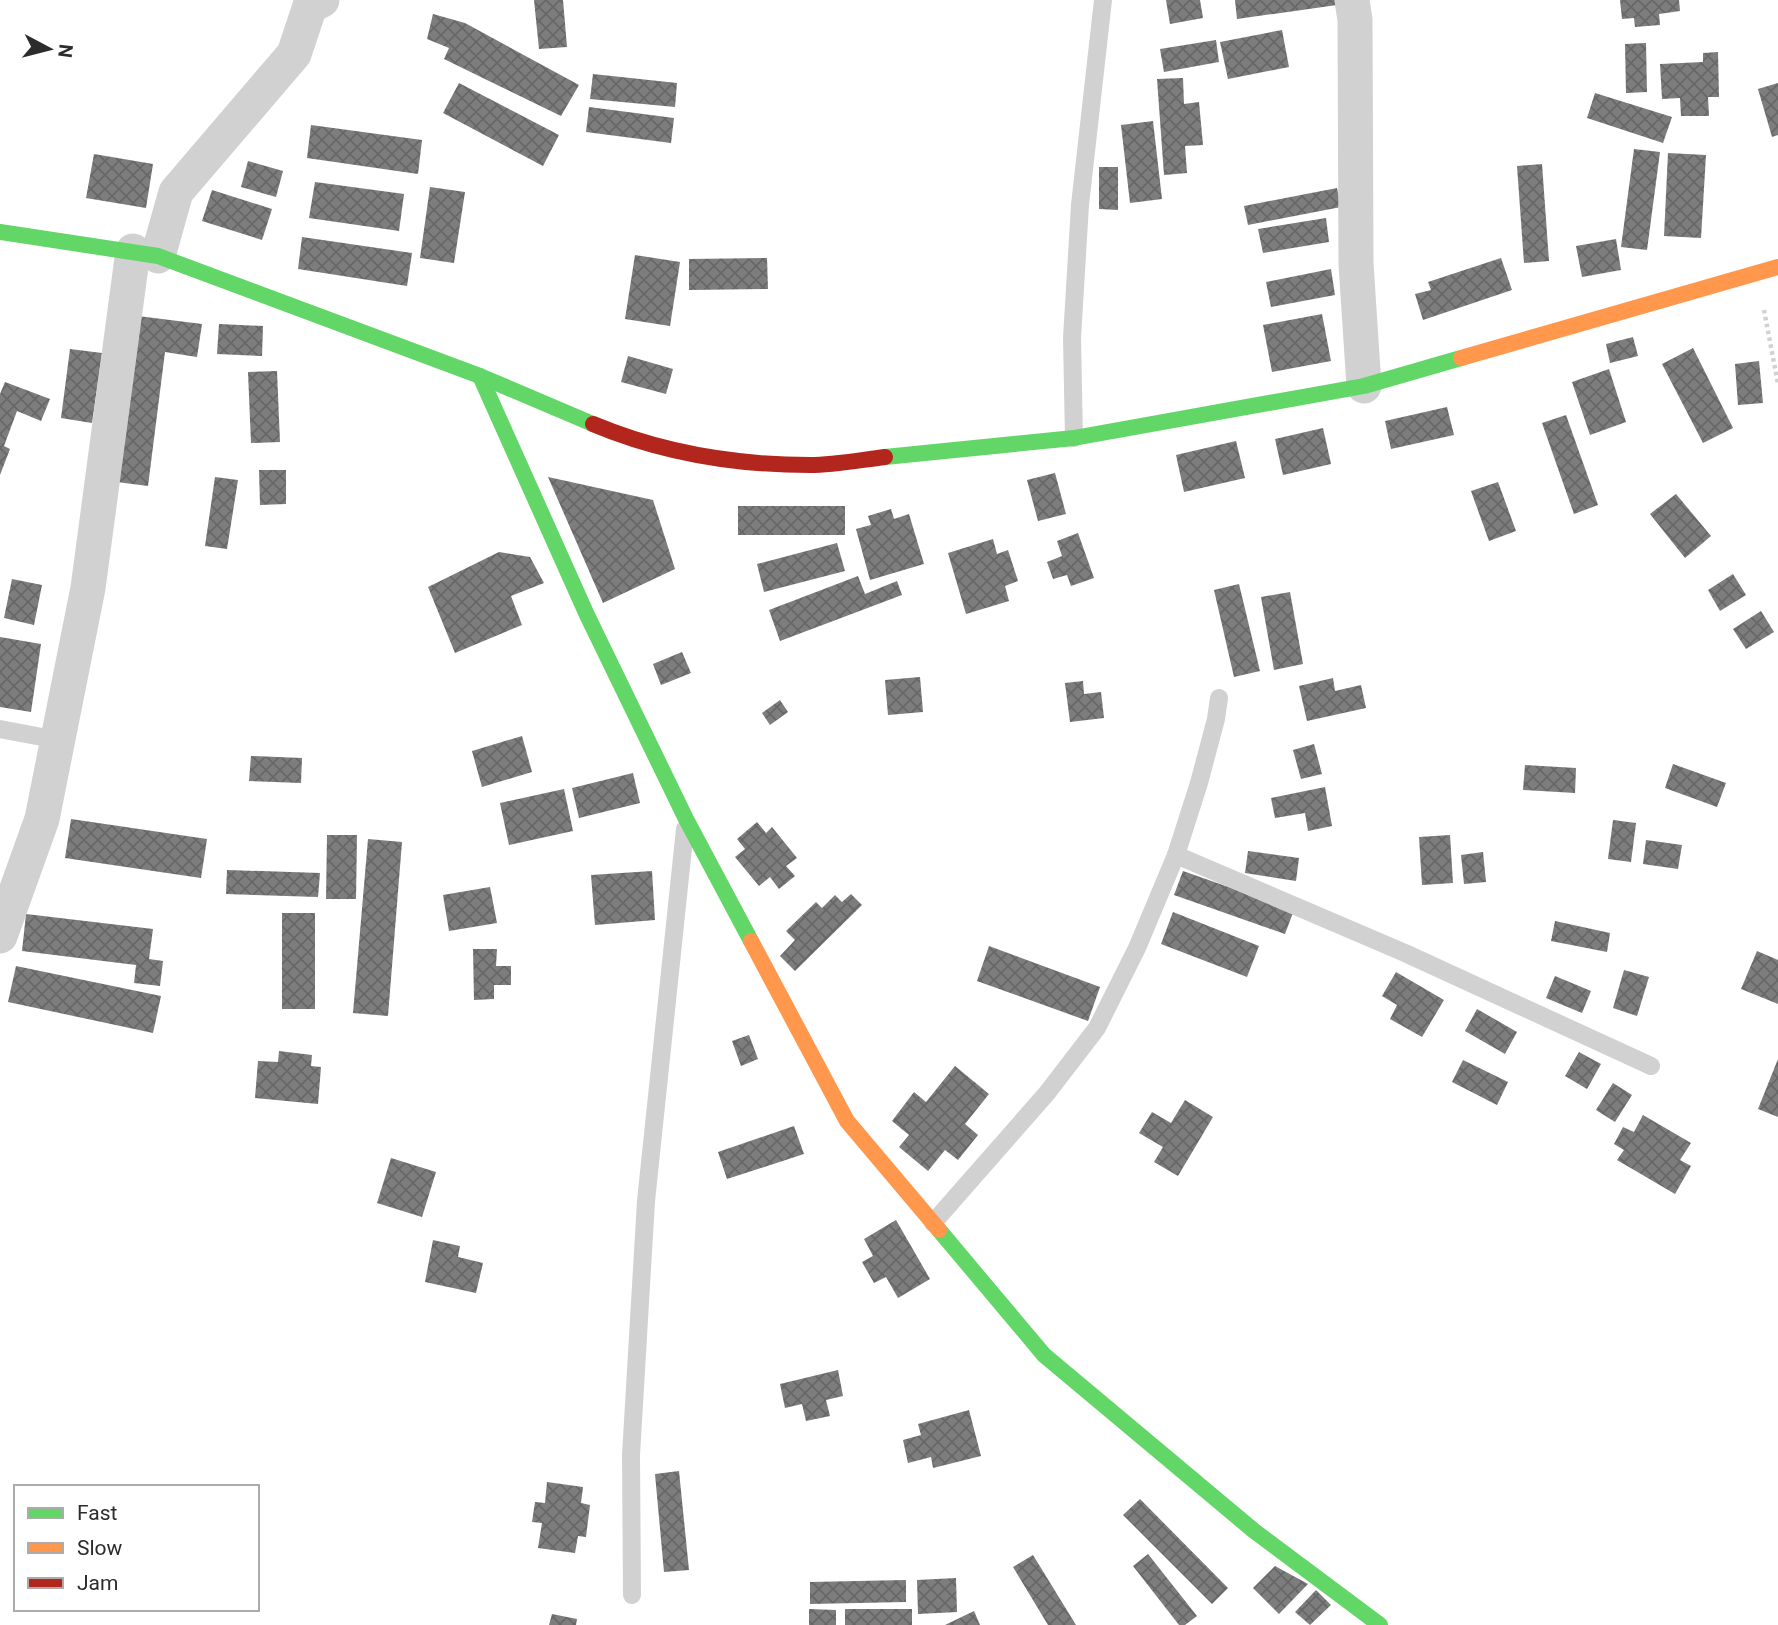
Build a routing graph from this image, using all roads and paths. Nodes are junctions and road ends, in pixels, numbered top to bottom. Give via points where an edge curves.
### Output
1 (1103, 0) edge
2 (1352, 0) edge
3 (314, 2) edge
4 (0, 232) edge
5 (146, 253) junction
6 (1778, 267) edge
7 (1757, 271) junction
8 (480, 376) junction
9 (1778, 384) edge
10 (1364, 386) junction
11 (1074, 438) junction
12 (1219, 698) dead end
13 (0, 729) edge
14 (58, 740) junction
15 (686, 819) junction
16 (1176, 855) junction
17 (0, 936) edge
18 (1651, 1066) dead end
19 (933, 1223) junction
20 (632, 1595) dead end
21 (1380, 1625) edge

1 - 11 lane via 1080,205 1072,338
2 - 10 street via 1356,264
3 - 5 street via 294,54 176,192
4 - 5 street
5 - 8 street
5 - 14 street
6 - 7 street
7 - 9 path
7 - 10 street
8 - 11 street via 629,439 716,460 811,465
8 - 15 street via 587,615
10 - 11 street
12 - 16 lane
13 - 14 lane
14 - 17 street via 42,819
15 - 19 street via 847,1121
15 - 20 lane via 646,1201 631,1455
16 - 18 lane
16 - 19 lane via 1097,1028 1047,1093
19 - 21 street via 1045,1355 1253,1530

